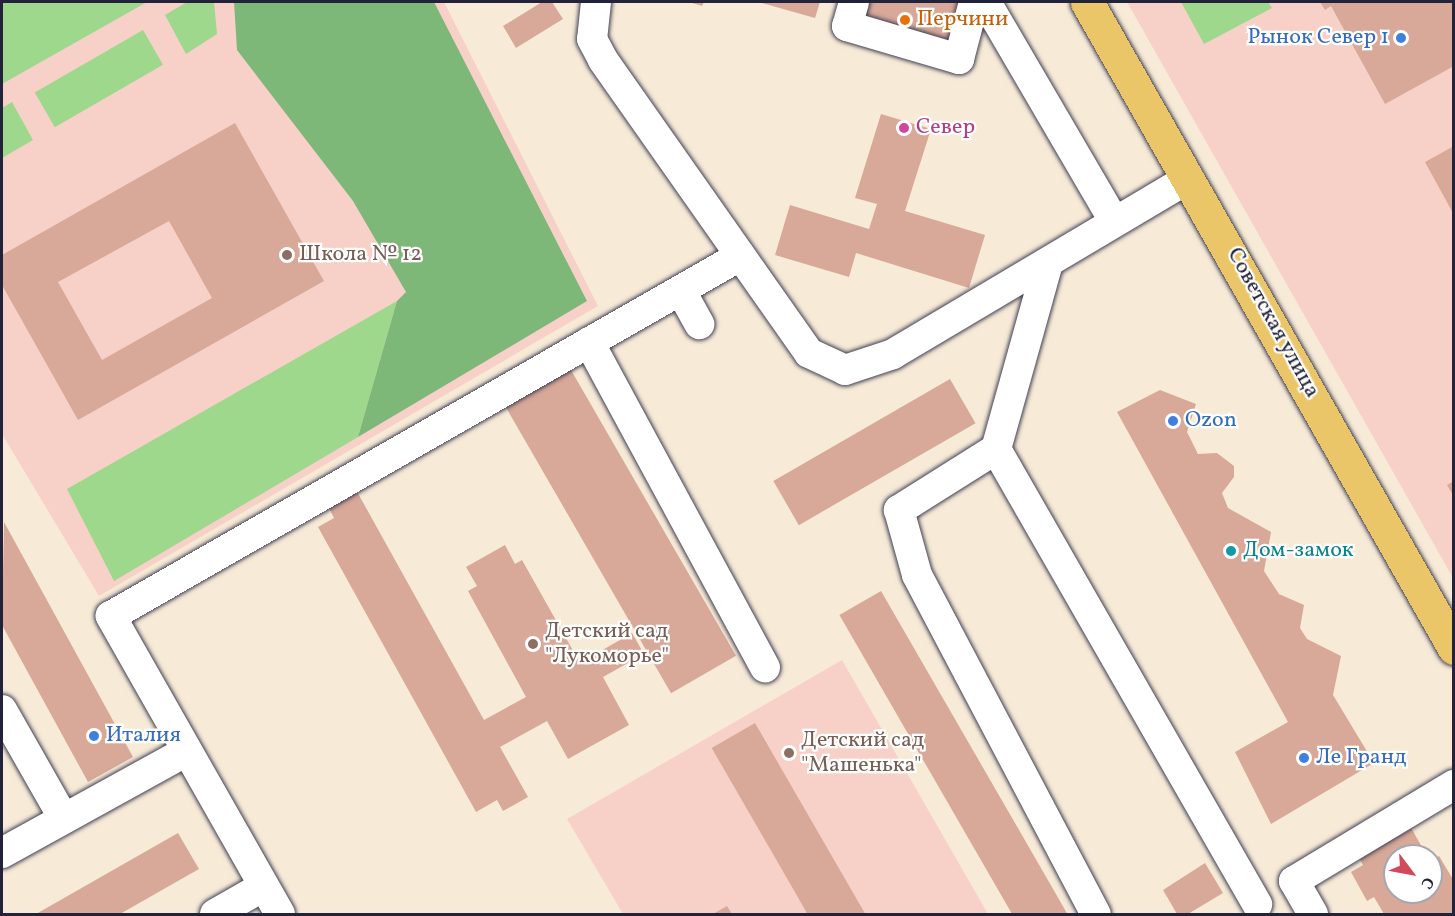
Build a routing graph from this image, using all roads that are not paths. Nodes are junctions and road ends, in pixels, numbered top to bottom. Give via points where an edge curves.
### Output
1 (596, 2) edge
2 (854, 2) edge
3 (974, 2) edge
4 (986, 2) edge
5 (1087, 2) edge
6 (1189, 178) junction
7 (1114, 221) junction
8 (740, 256) junction
9 (1048, 263) junction
10 (681, 291) junction
11 (699, 324) dead end
12 (589, 342) junction
13 (996, 449) junction
14 (1454, 648) edge
15 (765, 667) dead end
16 (2, 710) edge
17 (187, 751) junction
18 (1454, 786) edge
19 (64, 819) junction
20 (2, 853) edge
21 (1294, 881) junction
22 (264, 886) junction
23 (1248, 909) edge
24 (215, 915) edge
25 (280, 915) edge
26 (1096, 915) edge
27 (1313, 915) edge

1 - 8 lane via 592,39 603,60
2 - 3 lane via 847,26 959,59
4 - 7 lane
5 - 6 main road, Советская улица
6 - 7 lane
6 - 14 main road, Советская улица
7 - 9 lane
8 - 9 lane via 809,354 844,370 893,354
8 - 10 lane
9 - 13 lane
10 - 11 lane
10 - 12 lane
12 - 15 lane
12 - 17 lane via 111,616
13 - 23 lane
13 - 26 lane via 899,510 917,575
16 - 19 lane
17 - 19 lane
17 - 22 lane
18 - 21 lane
19 - 20 lane
21 - 23 lane
21 - 27 lane
22 - 24 lane
22 - 25 lane

